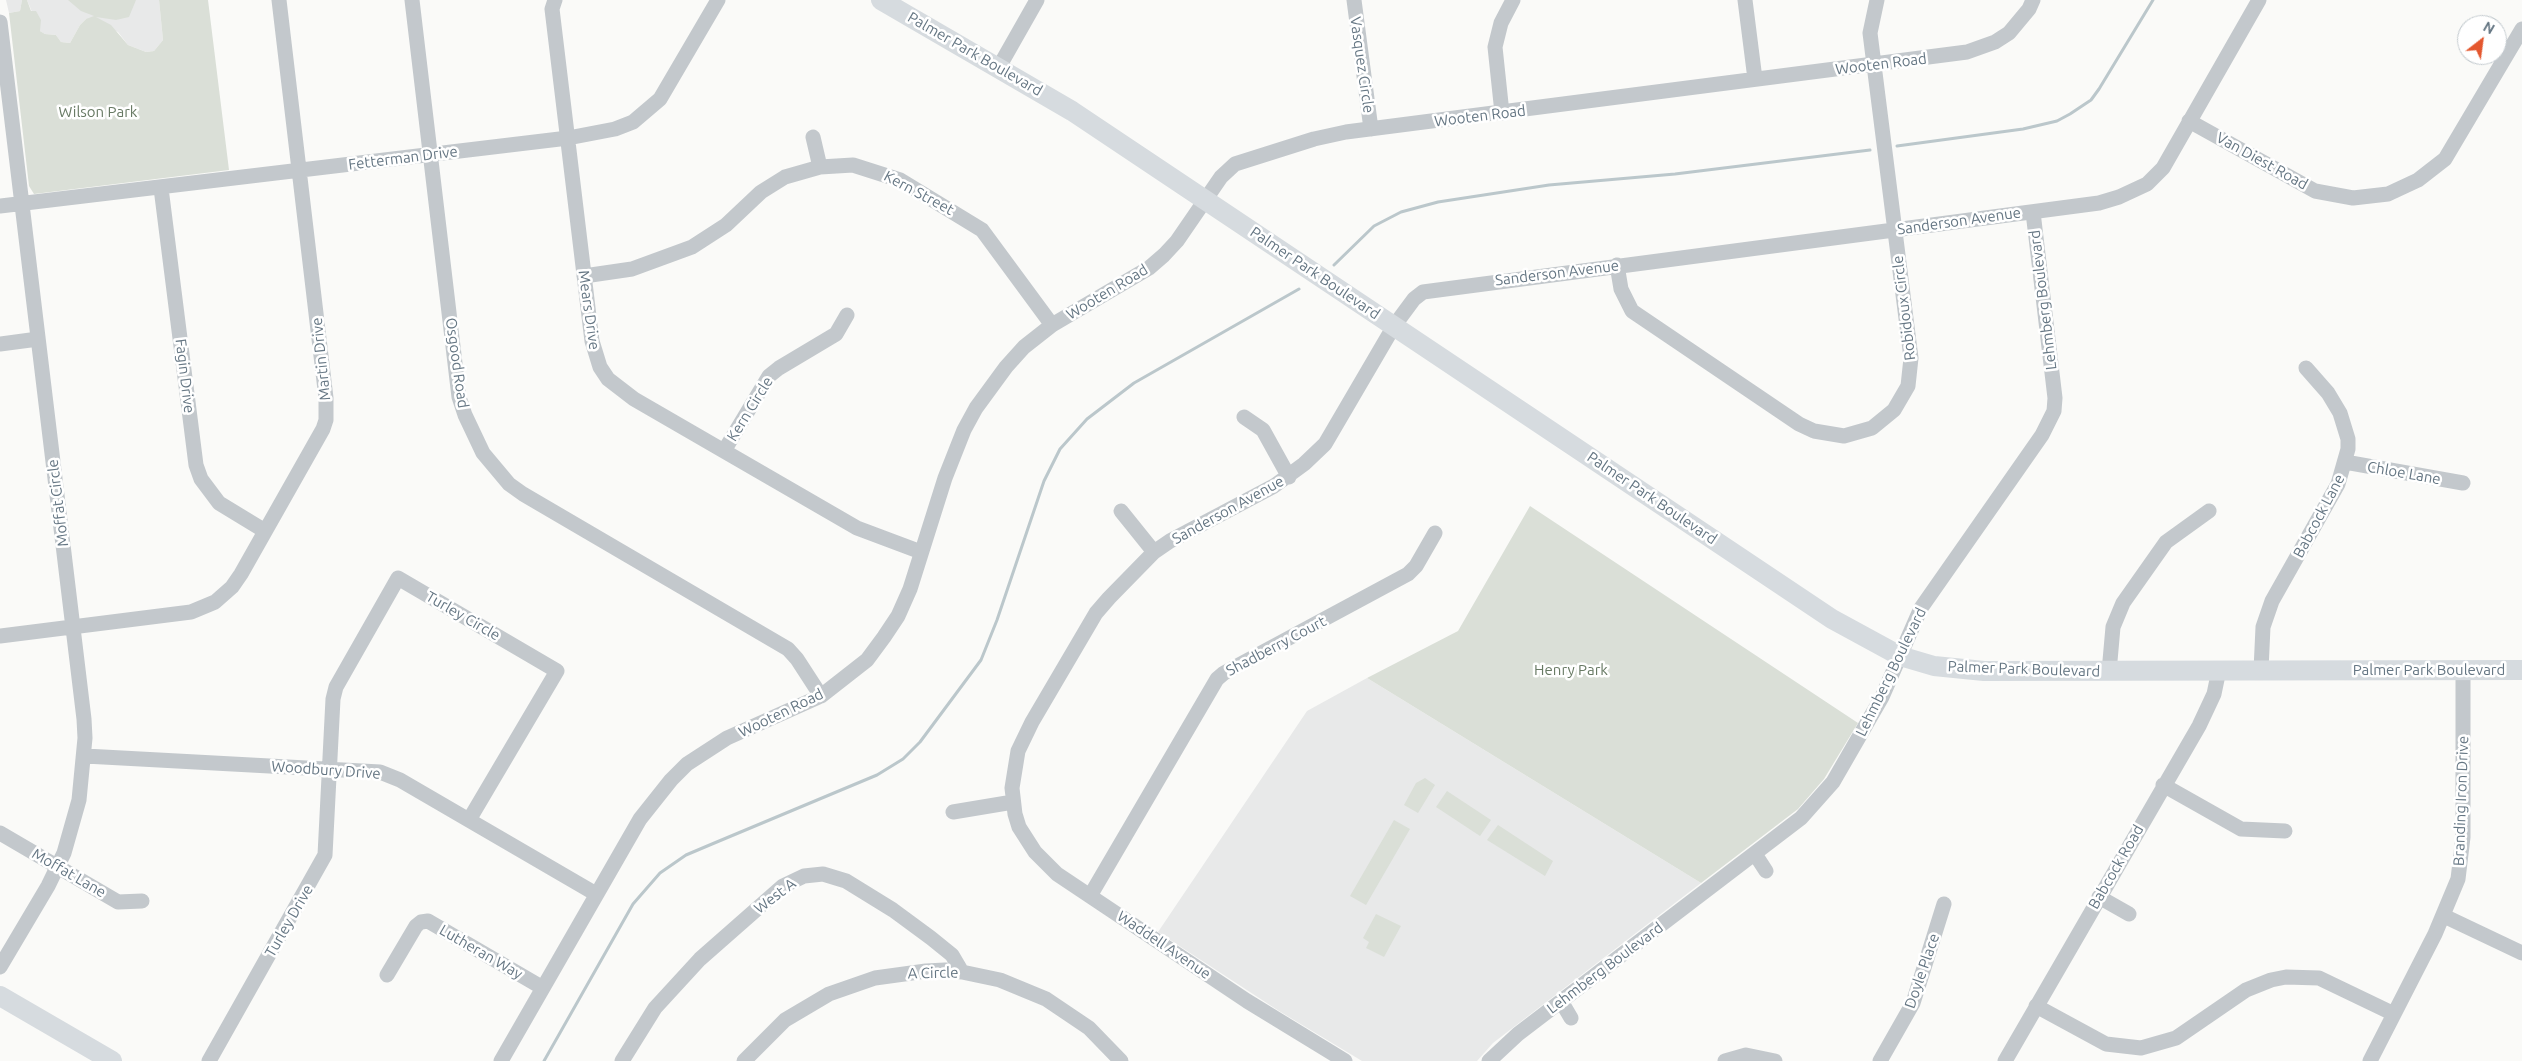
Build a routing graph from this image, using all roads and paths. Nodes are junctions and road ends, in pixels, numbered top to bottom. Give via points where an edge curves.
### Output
1 (280, 0) edge
2 (412, 0) edge
3 (555, 0) edge
4 (718, 0) edge
5 (881, 0) edge
6 (1037, 0) edge
7 (1354, 0) edge
8 (1513, 0) edge
9 (1746, 0) edge
10 (1877, 0) edge
11 (2033, 0) edge
12 (2260, 0) edge
13 (0, 22) edge
14 (2522, 29) edge
15 (1873, 66) junction
16 (999, 67) junction
17 (1755, 79) junction
18 (1502, 113) junction
19 (2189, 121) junction
20 (1371, 129) junction
21 (813, 137) dead end
22 (568, 138) junction
23 (431, 155) junction
24 (820, 167) junction
25 (298, 170) junction
26 (161, 188) junction
27 (1205, 200) junction
28 (23, 203) junction
29 (0, 206) edge
30 (2033, 212) junction
31 (1894, 230) junction
32 (1617, 265) junction
33 (584, 276) junction
34 (847, 315) dead end
35 (1052, 325) junction
36 (1394, 326) junction
37 (38, 339) junction
38 (0, 344) edge
39 (2306, 368) dead end
40 (1244, 417) dead end
41 (724, 451) junction
42 (2345, 462) junction
43 (1290, 477) junction
44 (2463, 483) dead end
45 (1121, 511) dead end
46 (2209, 511) dead end
47 (265, 532) junction
48 (1435, 533) dead end
49 (922, 552) junction
50 (1154, 552) junction
51 (72, 627) junction
52 (0, 636) edge
53 (1900, 656) junction
54 (2219, 670) junction
55 (2261, 670) junction
56 (2463, 670) junction
57 (2522, 670) edge
58 (2109, 672) junction
59 (821, 696) junction
60 (84, 756) junction
61 (330, 768) junction
62 (2163, 785) junction
63 (1013, 802) junction
64 (953, 812) dead end
65 (469, 820) junction
66 (2285, 831) dead end
67 (0, 833) edge
68 (1755, 854) junction
69 (57, 866) junction
70 (1766, 871) dead end
71 (596, 894) junction
72 (1090, 896) junction
73 (2099, 897) junction
74 (142, 901) dead end
75 (1944, 904) dead end
76 (2128, 914) dead end
77 (2444, 916) junction
78 (2522, 953) edge
79 (0, 966) edge
80 (962, 972) junction
81 (387, 975) dead end
82 (543, 988) junction
83 (0, 996) edge
84 (1561, 1001) junction
85 (2036, 1006) junction
86 (2394, 1014) junction
87 (1571, 1018) dead end
88 (112, 1061) edge
89 (209, 1061) edge
90 (501, 1061) edge
91 (622, 1061) edge
92 (744, 1061) edge
93 (1121, 1061) edge
94 (1345, 1061) edge
95 (1489, 1061) edge
96 (1725, 1061) edge
97 (1775, 1061) edge
98 (1880, 1061) edge
99 (2005, 1061) edge
100 (2370, 1061) edge

1 - 25 street, Martin Drive
2 - 23 street, Osgood Road
3 - 22 street, Mears Drive via 552,9
4 - 22 street, Fetterman Drive via 668,86 648,112 615,129
5 - 16 main road, Palmer Park Boulevard
6 - 16 street
7 - 20 street, Vasquez Circle
8 - 18 street via 1501,23 1496,47
9 - 17 street
10 - 15 street, Robidoux Circle via 1870,33
11 - 15 street, Wooten Road via 2009,33 1984,47
12 - 19 street, Sanderson Avenue
13 - 28 street, Moffat Circle
14 - 19 street, Van Diest Road via 2445,159 2418,180 2388,194 2353,198 2315,191
15 - 17 street, Wooten Road
15 - 31 street, Robidoux Circle
16 - 27 main road, Palmer Park Boulevard via 1072,111
17 - 18 street, Wooten Road
18 - 20 street, Wooten Road
19 - 30 street, Sanderson Avenue via 2163,168 2138,190 2099,203
20 - 27 street, Wooten Road via 1322,137 1246,159 1227,170
21 - 24 street
22 - 23 street, Fetterman Drive
22 - 33 street, Mears Drive
23 - 25 street, Fetterman Drive
23 - 59 street, Osgood Road via 459,397 483,453 508,484 523,494 788,649
24 - 33 street, Kern Street via 773,184 726,225 692,247 632,269
24 - 35 street, Kern Street via 853,166 884,173 972,222 991,239
25 - 26 street, Fetterman Drive
25 - 47 street, Martin Drive via 326,420 318,440
26 - 28 street, Fetterman Drive
26 - 47 street, Fagin Drive via 196,465 201,479 219,503
27 - 35 street, Wooten Road via 1177,241 1149,268
27 - 36 main road, Palmer Park Boulevard
28 - 29 street, Fetterman Drive
28 - 37 street, Moffat Circle
30 - 31 street, Sanderson Avenue
30 - 53 street, Lehmberg Boulevard via 2054,410 2042,435 1928,596 1914,620
31 - 32 street, Sanderson Avenue
31 - 32 street, Robidoux Circle via 1911,358 1908,386 1902,400 1884,420 1872,428 1844,436 1814,432 1799,424 1643,320 1632,311 1626,300
32 - 36 street, Sanderson Avenue via 1432,289 1414,299
33 - 41 street, Mears Drive via 592,341 600,367 608,379 634,399
34 - 41 street, Kern Circle via 836,334 769,376
35 - 49 street, Wooten Road via 1024,347 976,408 955,451
36 - 43 street, Sanderson Avenue via 1325,444
36 - 53 main road, Palmer Park Boulevard via 1832,620
37 - 38 street
37 - 51 street, Moffat Circle
39 - 42 street, Babcock Lane via 2328,393 2345,424 2348,438
40 - 43 street via 1263,430
41 - 49 street, Mears Drive via 856,528
42 - 44 street, Chloe Lane
42 - 55 street, Babcock Lane via 2338,484 2272,601 2263,627
43 - 50 street, Sanderson Avenue
45 - 50 street
46 - 58 street via 2166,542 2123,603 2113,627
47 - 51 street, Martin Drive via 232,587 205,608
48 - 72 street, Shadberry Court via 1408,574 1224,673 1217,680
49 - 59 street, Wooten Road via 898,616 884,637 867,660
50 - 63 street, Sanderson Avenue via 1096,613 1032,722 1015,762
51 - 52 street, Martin Drive
51 - 60 street, Moffat Circle via 84,719
53 - 58 main road, Palmer Park Boulevard via 1934,666 1984,671
53 - 68 street, Lehmberg Boulevard via 1882,697 1833,782 1801,818
54 - 55 main road, Palmer Park Boulevard
54 - 58 main road, Palmer Park Boulevard
54 - 62 street, Babcock Road via 2208,707
55 - 56 main road, Palmer Park Boulevard
56 - 57 main road, Palmer Park Boulevard
56 - 77 street, Branding Iron Drive via 2463,837 2458,879
59 - 71 street, Wooten Road via 727,738 688,764 640,819
60 - 61 street, Woodbury Drive
60 - 69 street, Moffat Circle via 74,821
61 - 65 street, Woodbury Drive via 390,775
61 - 65 street, Turley Circle via 336,687 398,578 557,671
61 - 89 street, Turley Drive via 325,855
62 - 66 street via 2241,829
62 - 73 street, Babcock Road
63 - 64 street
63 - 72 street, Waddell Avenue via 1019,827 1035,852 1057,874
65 - 71 street, Woodbury Drive
67 - 69 street, Moffat Lane
68 - 70 street
68 - 84 street, Lehmberg Boulevard
69 - 74 street, Moffat Lane via 118,902
69 - 79 street, Moffat Circle
71 - 82 street, Wooten Road
72 - 94 street, Waddell Avenue via 1247,1002
73 - 76 street
73 - 85 street, Babcock Road
75 - 98 street, Doyle Place via 1913,1003
77 - 78 street
77 - 86 street, Branding Iron Drive
80 - 91 street, West A via 952,955 931,938 846,881 823,874 804,876 783,886 700,958 655,1008
80 - 92 street, A Circle via 926,971 892,975 829,994 785,1020
80 - 93 street, A Circle via 1000,980 1046,998 1089,1028
81 - 82 street, Lutheran Way via 416,926 428,921
82 - 90 street, Wooten Road
83 - 88 main road
84 - 87 street
84 - 95 street, Lehmberg Boulevard
85 - 86 street via 2106,1044 2141,1048 2176,1038 2246,990 2286,977 2319,978
85 - 99 street, Babcock Road
86 - 100 street, Branding Iron Drive
96 - 97 street via 1746,1055

